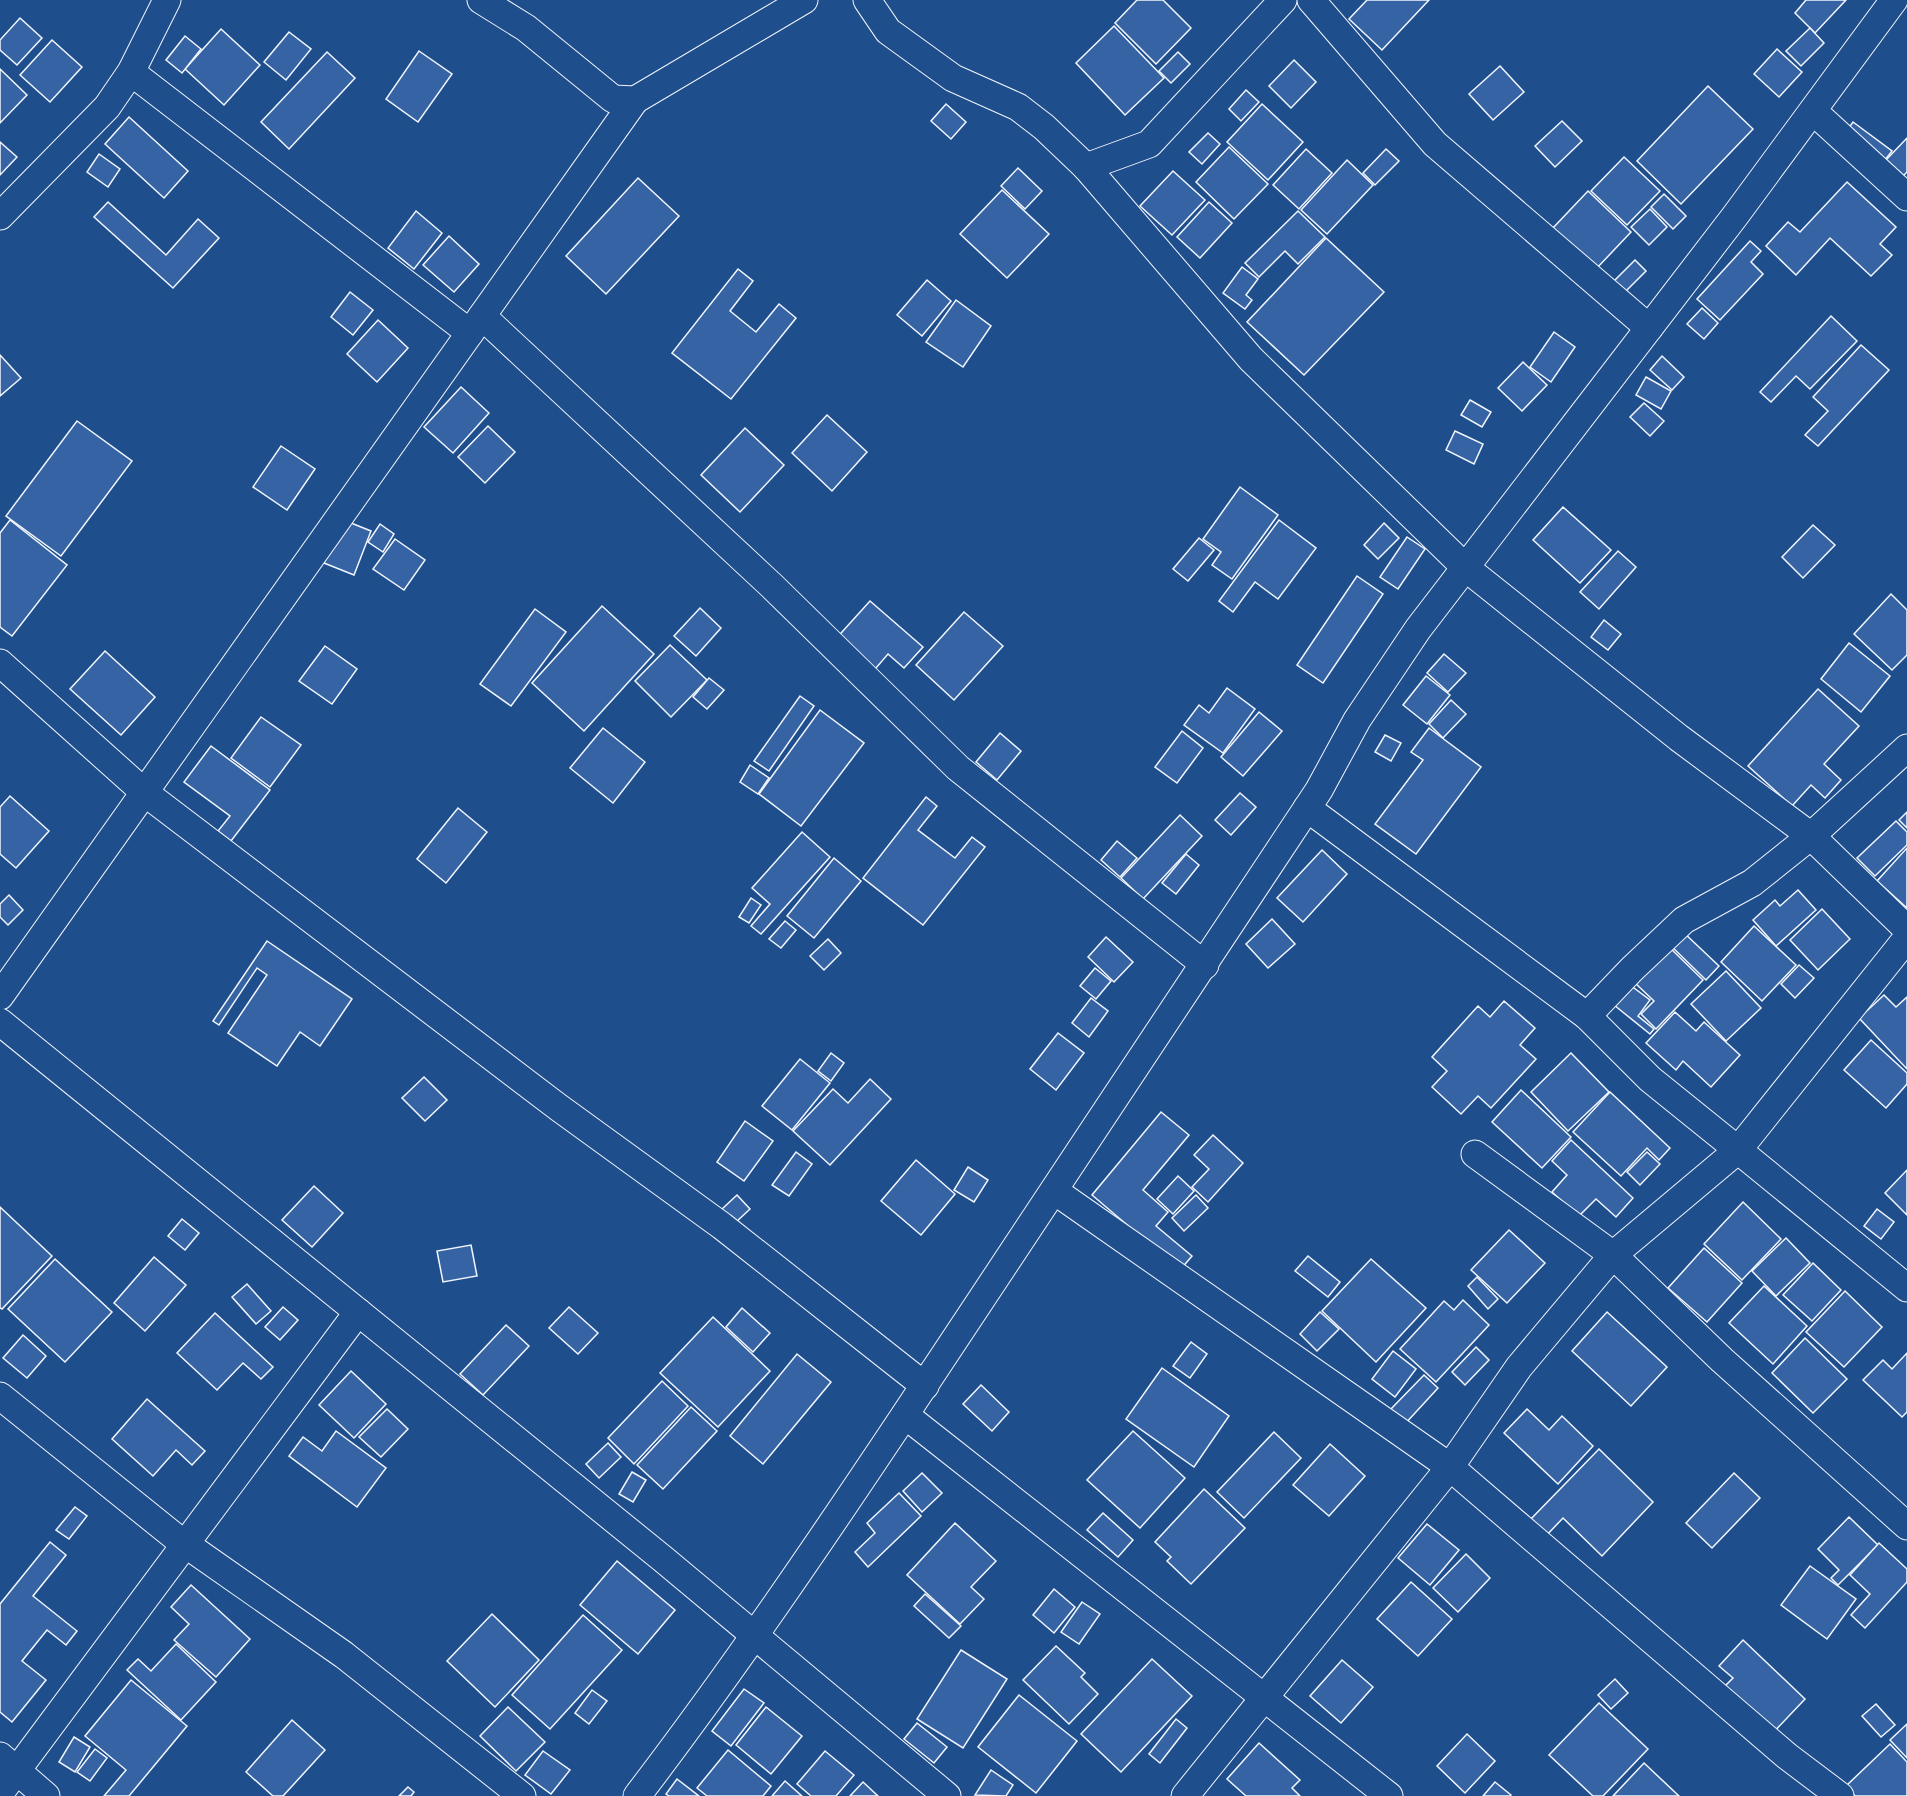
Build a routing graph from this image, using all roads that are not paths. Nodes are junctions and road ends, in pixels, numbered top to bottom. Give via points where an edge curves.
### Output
1 (167, 0) edge
2 (482, 0) edge
3 (804, 0) edge
4 (867, 0) edge
5 (1283, 0) edge
6 (1311, 0) edge
7 (1894, 0) edge
8 (131, 72) junction
9 (635, 100) junction
10 (1813, 111) junction
11 (1086, 167) junction
12 (1907, 197) edge
13 (0, 216) edge
14 (476, 325) junction
15 (1649, 328) junction
16 (1466, 568) junction
17 (0, 663) edge
18 (1907, 748) edge
19 (144, 792) junction
20 (1307, 808) junction
21 (1811, 836) junction
22 (1907, 929) edge
23 (1907, 938) edge
24 (1205, 965) junction
25 (0, 996) edge
26 (1587, 1016) junction
27 (0, 1022) edge
28 (1738, 1150) junction
29 (1475, 1154) dead end
30 (1056, 1192) junction
31 (1613, 1255) junction
32 (1907, 1288) edge
33 (358, 1312) junction
34 (925, 1386) junction
35 (0, 1396) edge
36 (905, 1415) junction
37 (1450, 1467) junction
38 (1907, 1526) edge
39 (186, 1543) junction
40 (754, 1636) junction
41 (1264, 1698) junction
42 (8, 1763) edge
43 (0, 1793) edge
44 (46, 1796) edge
45 (522, 1796) edge
46 (637, 1796) edge
47 (947, 1796) edge
48 (1185, 1796) edge
49 (1389, 1796) edge
50 (1840, 1796) edge

1 - 8 street
2 - 9 street via 526,28 614,99
3 - 9 street
4 - 11 street via 888,31 953,78 1018,106
5 - 11 street via 1149,144
6 - 15 street via 1435,144
7 - 10 street
8 - 13 street via 100,115
8 - 14 street
9 - 14 street
10 - 12 street
10 - 15 street
11 - 16 street via 1251,359
14 - 19 street
14 - 24 street via 772,586 958,768
15 - 16 street
16 - 20 street via 1418,629 1357,720
16 - 21 street via 1679,738
17 - 19 street
18 - 21 street
19 - 25 street
19 - 34 street via 549,1100 722,1226
20 - 24 street
20 - 26 street
21 - 22 street
21 - 26 street via 1752,883 1684,920
23 - 28 street
24 - 30 street
26 - 28 street via 1650,1079
27 - 33 street
28 - 31 street
28 - 32 street
29 - 31 street
30 - 34 street
30 - 37 street
31 - 37 street via 1519,1367
31 - 38 street via 1722,1360
33 - 39 street
33 - 40 street
34 - 36 street
35 - 39 street
36 - 40 street
36 - 41 street
37 - 41 street
37 - 50 street via 1787,1756
39 - 42 street
39 - 45 street via 344,1655
40 - 46 street
40 - 47 street
41 - 48 street
41 - 49 street
42 - 43 street
42 - 44 street

